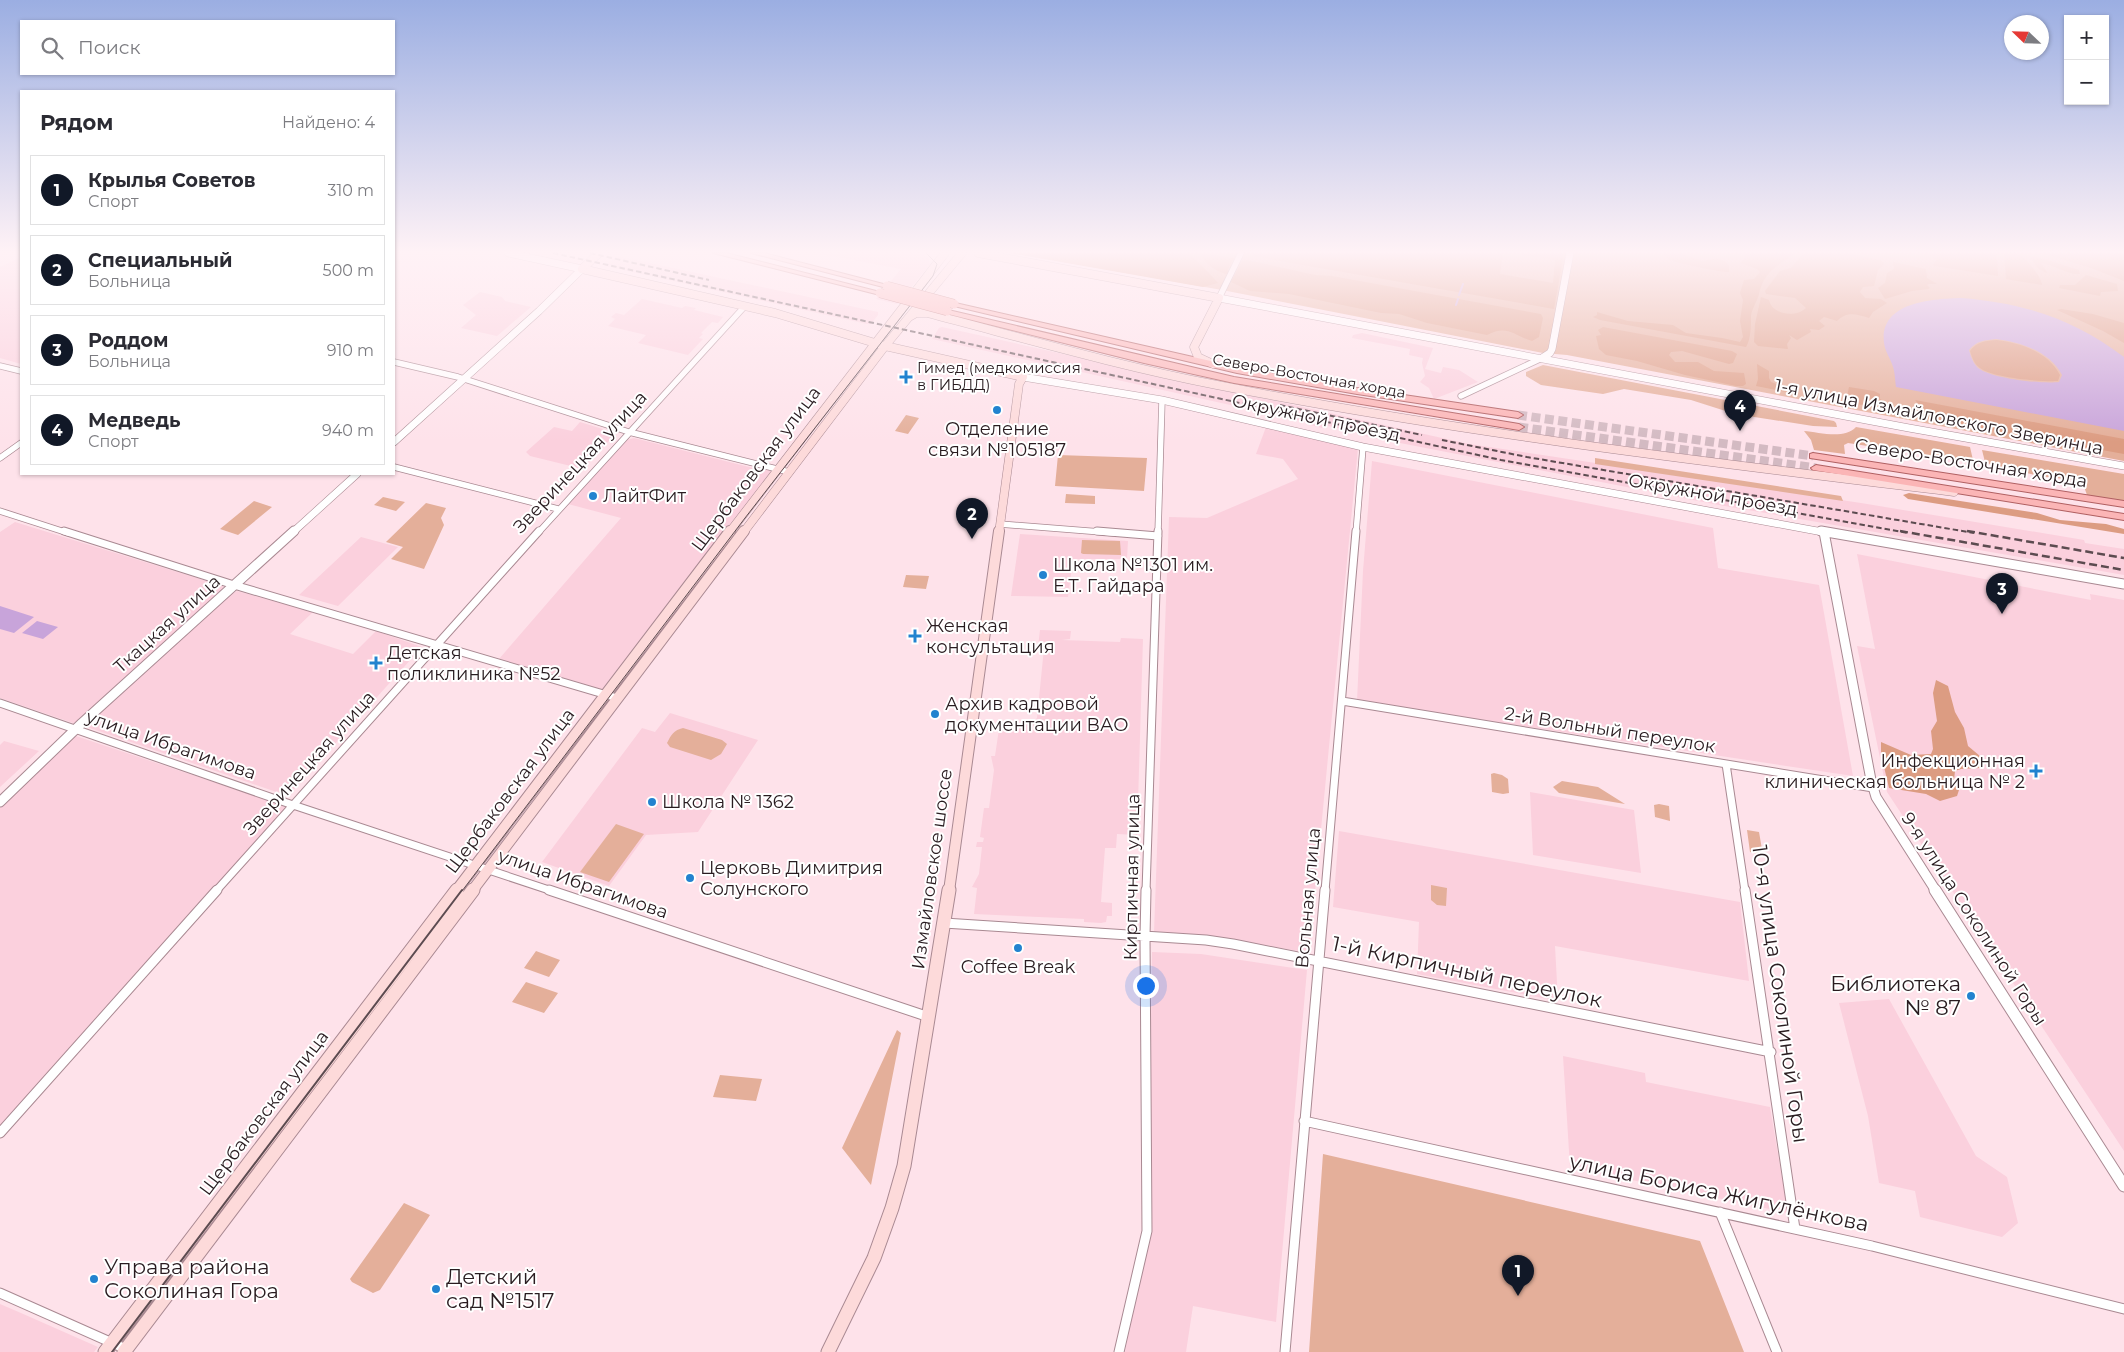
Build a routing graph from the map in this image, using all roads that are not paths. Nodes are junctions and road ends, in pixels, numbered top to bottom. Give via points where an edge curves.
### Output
1 (531, 316) edge
2 (736, 316) edge
3 (786, 316) edge
4 (895, 316) edge
5 (911, 316) edge
6 (939, 316) edge
7 (968, 316) edge
8 (1005, 316) edge
9 (1210, 316) edge
10 (1316, 316) edge
11 (1558, 316) edge
12 (908, 318) joint
13 (874, 343) junction
14 (885, 346) junction
15 (1542, 358) junction
16 (395, 362) edge
17 (0, 366) edge
18 (1218, 366) junction
19 (20, 371) edge
20 (1023, 377) junction
21 (464, 379) junction
22 (1461, 396) dead end
23 (1162, 400) junction
24 (1518, 415) tunnel mouth
25 (1518, 427) tunnel mouth
26 (629, 432) junction
27 (395, 441) edge
28 (20, 444) edge
29 (1363, 447) junction
30 (1813, 456) tunnel mouth
31 (0, 458) edge
32 (2124, 466) edge
33 (395, 468) edge
34 (1816, 468) tunnel mouth
35 (784, 470) junction
36 (356, 475) edge
37 (2030, 502) junction
38 (2124, 504) edge
39 (558, 510) junction
40 (0, 511) edge
41 (2124, 517) edge
42 (1000, 524) junction
43 (1824, 532) junction
44 (1158, 536) junction
45 (2124, 584) edge
46 (234, 585) junction
47 (436, 645) junction
48 (606, 695) junction
49 (617, 698) junction
50 (1342, 701) junction
51 (0, 703) edge
52 (76, 730) junction
53 (1726, 764) junction
54 (1873, 788) junction
55 (0, 802) edge
56 (293, 805) junction
57 (482, 867) junction
58 (944, 923) junction
59 (1146, 937) junction
60 (1318, 960) junction
61 (930, 1017) junction
62 (1770, 1052) junction
63 (1304, 1121) junction
64 (0, 1133) edge
65 (2124, 1186) edge
66 (1720, 1212) junction
67 (1796, 1229) junction
68 (0, 1293) edge
69 (2124, 1309) edge
70 (109, 1347) edge
71 (125, 1350) edge
72 (828, 1352) edge
73 (1119, 1352) edge
74 (1285, 1352) edge
75 (1777, 1352) edge

1 - 21 street
2 - 26 street, Зверинецкая улица
3 - 13 main road, Окружной проезд
4 - 13 main road, Щербаковская улица
5 - 12 main road
6 - 37 main road via 1204,382 1347,408 1516,436
7 - 25 main road, Северо-Восточная хорда, bridge via 1234,380
8 - 18 main road, Северо-Восточная хорда, bridge
9 - 18 main road via 1194,348 1198,357
10 - 15 street, 1-я улица Измайловского Зверинца
11 - 15 street via 1552,349
12 - 14 main road, Щербаковская улица
13 - 14 main road, Окружной проезд
13 - 35 main road, Щербаковская улица
14 - 20 main road, Окружной проезд
14 - 35 main road, Щербаковская улица
15 - 22 street
15 - 32 street, 1-я улица Измайловского Зверинца
16 - 21 street
17 - 19 street
18 - 24 main road, Северо-Восточная хорда
20 - 23 street, Окружной проезд
20 - 42 main road, Измайловское шоссе via 1019,384
21 - 26 street
21 - 27 street
23 - 29 street, Окружной проезд
23 - 44 street, Кирпичная улица
26 - 35 street
26 - 39 street, Зверинецкая улица
28 - 31 street
29 - 43 street, Окружной проезд
29 - 50 street, Вольная улица
30 - 38 main road, Северо-Восточная хорда
33 - 39 street
34 - 37 main road, Северо-Восточная хорда
35 - 48 main road, Щербаковская улица
35 - 49 main road, Щербаковская улица
36 - 46 street, Ткацкая улица
37 - 41 main road, Северо-Восточная хорда
39 - 47 street, Зверинецкая улица
40 - 46 street
42 - 44 street
42 - 58 main road, Измайловское шоссе
43 - 45 street, Окружной проезд
43 - 54 street, 9-я улица Соколиной Горы
44 - 59 street, Кирпичная улица
46 - 47 street
46 - 52 street, Ткацкая улица
47 - 48 street
47 - 56 street, Зверинецкая улица
48 - 49 street
48 - 57 main road, Щербаковская улица
49 - 57 main road, Щербаковская улица
50 - 53 street, 2-й Вольный переулок
50 - 60 street, Вольная улица
51 - 52 street, улица Ибрагимова
52 - 55 street, Ткацкая улица
52 - 56 street, улица Ибрагимова
53 - 54 street, 2-й Вольный переулок
53 - 62 street, 10-я улица Соколиной Горы
54 - 65 street, 9-я улица Соколиной Горы
56 - 57 street, улица Ибрагимова
56 - 64 street, Зверинецкая улица
57 - 61 street, улица Ибрагимова
57 - 70 main road, Щербаковская улица
57 - 71 main road, Щербаковская улица
58 - 59 street, 1-й Кирпичный переулок
58 - 61 main road, Измайловское шоссе
59 - 60 street, 1-й Кирпичный переулок via 1233,944
59 - 73 street, Кирпичная улица via 1147,1231
60 - 62 street, 1-й Кирпичный переулок
60 - 63 street, Вольная улица
61 - 72 main road, Измайловское шоссе via 904,1166 892,1208 871,1266
62 - 67 street, 10-я улица Соколиной Горы
63 - 66 street, улица Бориса Жигулёнкова
63 - 74 street, Вольная улица
66 - 67 street, улица Бориса Жигулёнкова
66 - 75 street
67 - 69 street, улица Бориса Жигулёнкова
68 - 70 street
70 - 71 street

